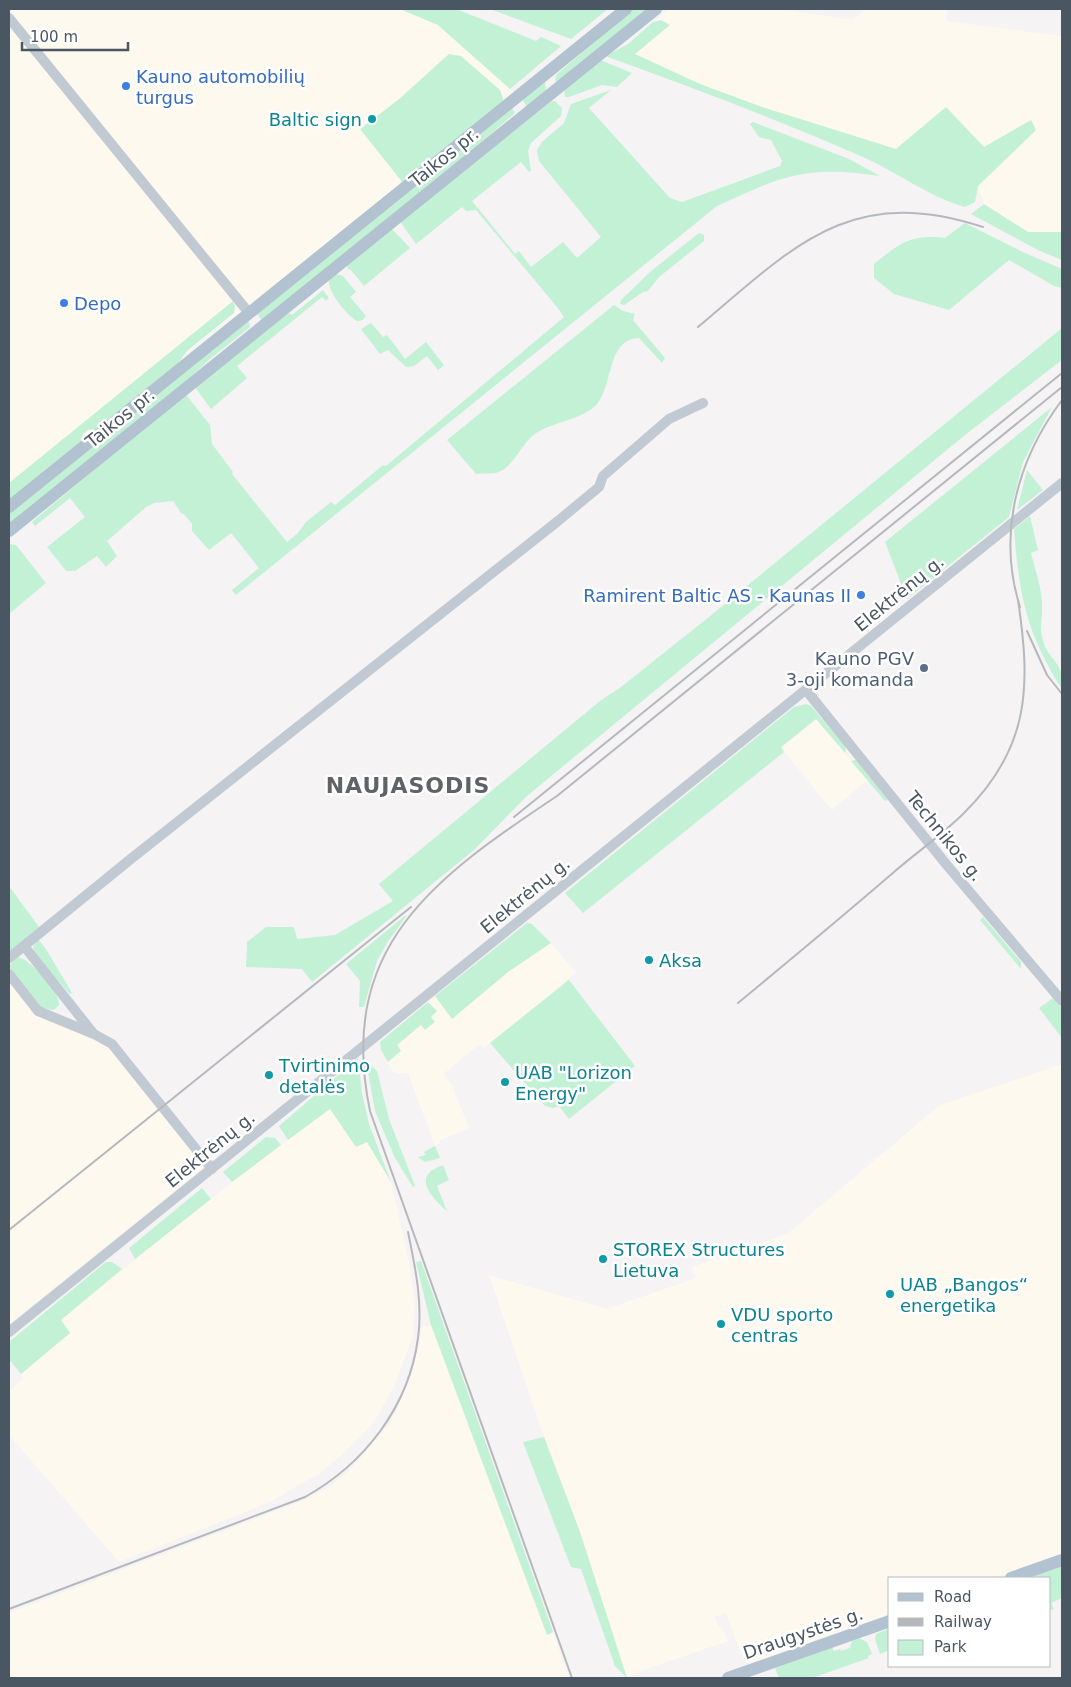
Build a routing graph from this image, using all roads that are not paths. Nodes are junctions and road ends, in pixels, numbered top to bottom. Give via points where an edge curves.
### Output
1 (626, 9) edge
2 (656, 9) edge
3 (9, 18) edge
4 (550, 71) junction
5 (554, 90) junction
6 (514, 100) junction
7 (520, 119) junction
8 (249, 313) junction
9 (254, 333) junction
10 (703, 403) dead end
11 (1062, 483) edge
12 (9, 508) edge
13 (9, 531) edge
14 (806, 690) junction
15 (24, 946) junction
16 (9, 958) edge
17 (9, 974) edge
18 (1062, 1001) edge
19 (94, 1034) junction
20 (212, 1168) junction
21 (9, 1332) edge
22 (1062, 1560) edge
23 (1015, 1577) edge
24 (888, 1622) edge
25 (728, 1678) edge

1 - 4 main road, Taikos pr.
2 - 5 main road, Taikos pr.
3 - 8 street
4 - 5 main road via 549,82
4 - 6 main road, Taikos pr.
5 - 7 main road, Taikos pr.
6 - 7 main road via 520,110
6 - 8 main road, Taikos pr.
7 - 9 main road, Taikos pr.
8 - 9 main road
8 - 12 main road, Taikos pr.
9 - 13 main road, Taikos pr.
10 - 15 street via 669,419 603,476 599,487 558,521
11 - 14 street, Elektrėnų g.
14 - 18 street, Technikos g.
14 - 20 street, Elektrėnų g.
15 - 16 street
15 - 19 street
17 - 19 street via 38,1011
19 - 20 street via 115,1048
20 - 21 street, Elektrėnų g.
22 - 23 main road
24 - 25 main road, Draugystės g.

